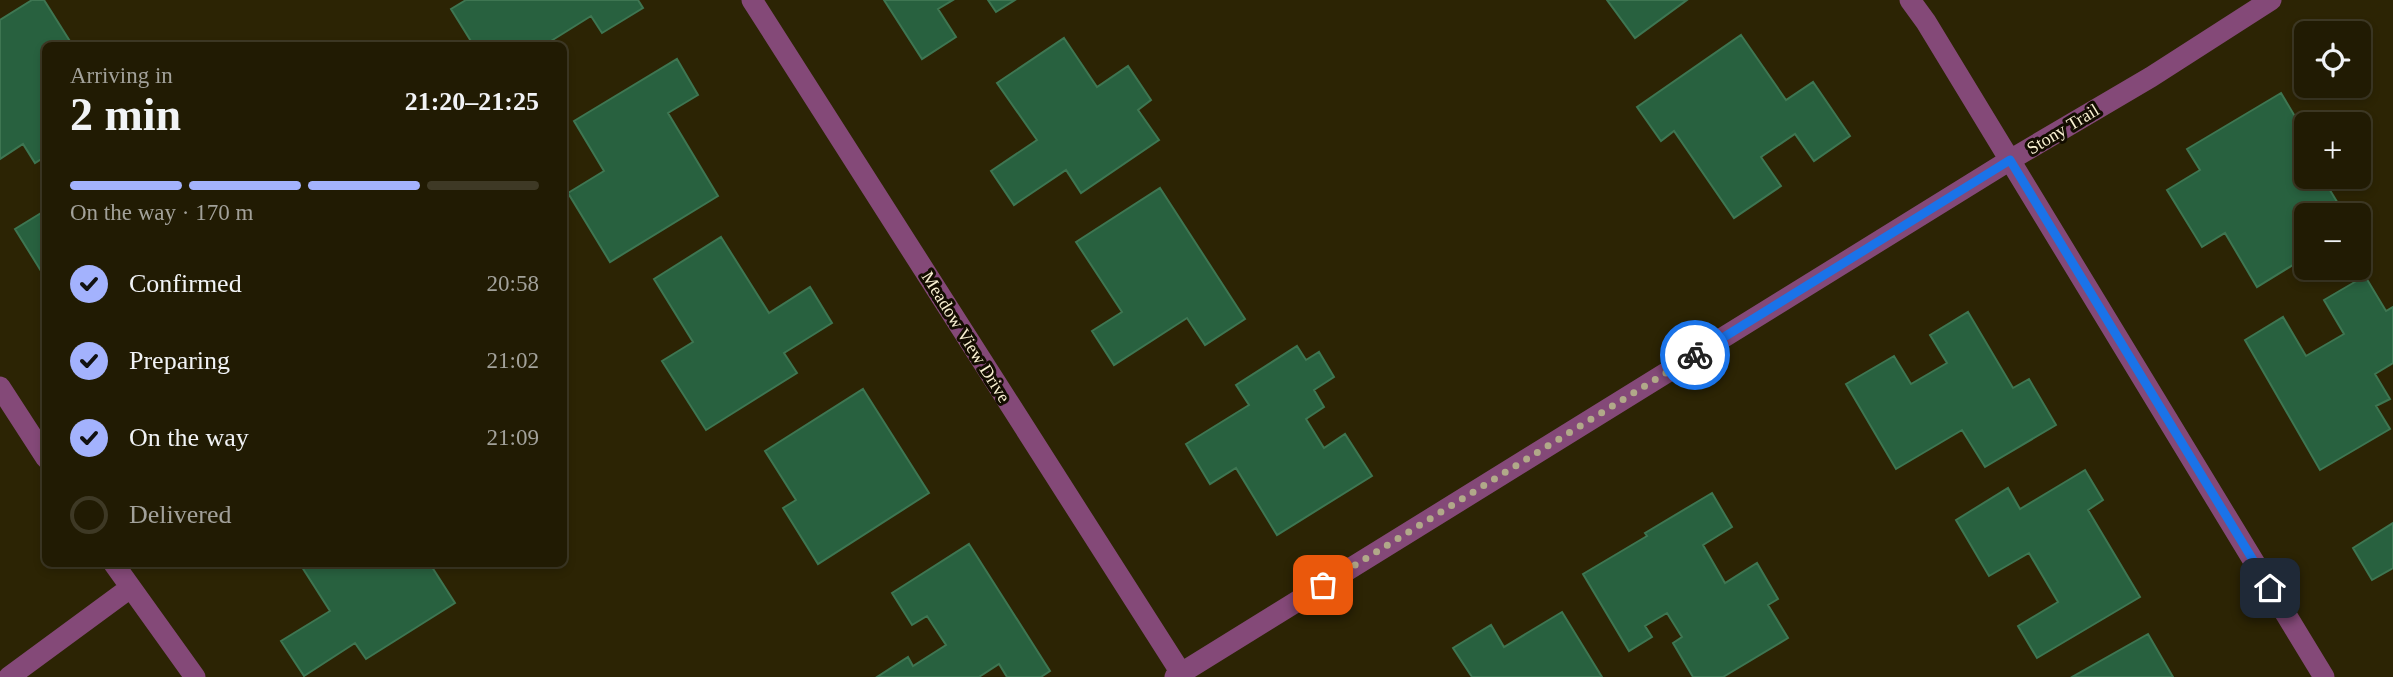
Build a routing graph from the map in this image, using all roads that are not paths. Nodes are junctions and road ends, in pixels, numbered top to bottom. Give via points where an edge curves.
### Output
1 (752, 0) edge
2 (1910, 0) edge
3 (2271, 0) edge
4 (2010, 160) junction
5 (0, 387) edge
6 (42, 452) edge
7 (116, 567) edge
8 (130, 588) junction
9 (1178, 675) edge
10 (9, 677) edge
11 (195, 677) edge
12 (2324, 677) edge

1 - 9 street, Meadow View Drive
2 - 4 street
3 - 4 street, Stony Trail
4 - 9 street, Stony Trail
4 - 12 street
5 - 6 street
7 - 8 street
8 - 10 street
8 - 11 street

